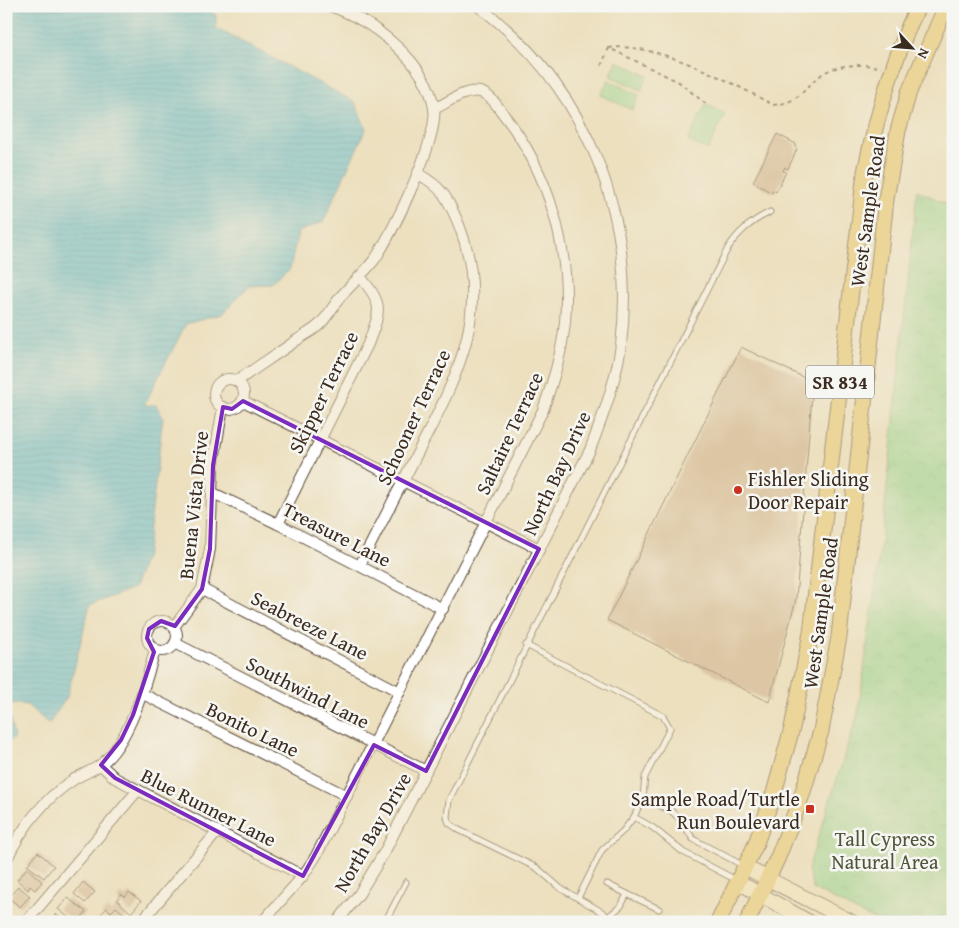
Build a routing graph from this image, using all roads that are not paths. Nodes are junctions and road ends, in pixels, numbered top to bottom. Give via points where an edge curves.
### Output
1 (330, 6) edge
2 (478, 6) edge
3 (918, 6) edge
4 (935, 6) edge
5 (946, 6) edge
6 (909, 92) junction
7 (434, 109) junction
8 (418, 174) junction
9 (770, 212) dead end
10 (360, 278) junction
11 (237, 380) junction
12 (243, 400) junction
13 (223, 408) junction
14 (320, 439) junction
15 (403, 482) junction
16 (213, 493) junction
17 (486, 523) junction
18 (278, 524) junction
19 (539, 549) junction
20 (360, 566) junction
21 (202, 589) junction
22 (443, 609) junction
23 (174, 627) junction
24 (175, 643) junction
25 (526, 645) junction
26 (155, 650) junction
27 (400, 692) junction
28 (143, 694) junction
29 (374, 745) junction
30 (101, 765) junction
31 (426, 770) junction
32 (138, 790) junction
33 (347, 796) junction
34 (643, 797) junction
35 (634, 818) junction
36 (218, 831) junction
37 (6, 861) edge
38 (745, 867) junction
39 (303, 876) junction
40 (768, 879) junction
41 (406, 882) dead end
42 (738, 882) junction
43 (607, 884) dead end
44 (627, 894) junction
45 (760, 895) junction
46 (578, 898) junction
47 (659, 909) dead end
48 (609, 919) edge
49 (26, 922) edge
50 (141, 922) edge
51 (262, 922) edge
52 (337, 922) edge
53 (385, 922) edge
54 (718, 922) edge
55 (747, 922) edge
56 (809, 922) edge
57 (852, 922) edge

1 - 7 street via 356,17 397,46 414,66
2 - 19 street, North Bay Drive via 519,42 555,84 579,119 598,156 621,246 623,309 620,346 610,395 590,450
3 - 38 main road, West Sample Road / SR 834 via 891,72 865,172 811,633 792,728 778,778
4 - 6 main road via 905,75
5 - 6 main road, West Sample Road / SR 834
6 - 40 main road, West Sample Road / SR 834 via 898,131 886,199 840,637 821,731 802,795
7 - 8 street via 427,150
7 - 17 street, Saltaire Terrace via 468,92 480,92 491,98 526,146 542,179 562,246 565,321 560,360 543,410
8 - 10 street via 375,258
8 - 15 street, Schooner Terrace via 436,183 452,208 466,246 473,305 466,344 453,384
9 - 25 lane via 752,221 728,248
10 - 11 street via 341,296 321,324
10 - 14 street, Skipper Terrace via 374,292 378,308 375,323 368,344
11 - 12 street via 244,392
11 - 13 street via 228,379 216,387 214,396
12 - 13 street via 236,407
12 - 14 street
13 - 16 street, Buena Vista Drive via 213,465
14 - 15 street
14 - 18 street, Skipper Terrace
15 - 17 street
15 - 20 street, Schooner Terrace
16 - 18 street, Treasure Lane
16 - 21 street, Buena Vista Drive via 210,550
17 - 19 street
17 - 22 street, Saltaire Terrace
18 - 20 street, Treasure Lane
19 - 31 street, North Bay Drive
20 - 22 street, Treasure Lane
21 - 23 street, Buena Vista Drive
21 - 27 street, Seabreeze Lane
22 - 27 street, Saltaire Terrace
23 - 24 street
23 - 26 street via 161,621 152,625 147,638
24 - 26 street via 168,650
24 - 29 street, Southwind Lane
25 - 34 lane via 663,716 668,722 670,728 645,778
25 - 46 lane via 449,800 446,817 459,830 537,868 560,888
26 - 28 street
27 - 29 street, Saltaire Terrace
28 - 30 street via 121,740
28 - 33 street, Bonito Lane
29 - 31 street, Southwind Lane
29 - 33 street, Saltaire Terrace
30 - 32 street, Blue Runner Lane via 115,778
30 - 37 street via 74,779 46,802 25,826
31 - 52 street, North Bay Drive via 385,851 359,894
32 - 36 street, Blue Runner Lane
32 - 49 street
33 - 39 street, Saltaire Terrace
34 - 35 lane
34 - 38 lane via 671,810 693,839
35 - 42 lane via 652,827 683,852
35 - 46 lane via 602,850
36 - 39 street, Blue Runner Lane
36 - 50 street
38 - 40 street
38 - 42 main road, West Sample Road / SR 834
39 - 51 street, Saltaire Terrace
40 - 45 main road, West Sample Road / SR 834
40 - 57 street
41 - 53 lane
42 - 45 street
42 - 54 main road, West Sample Road / SR 834
43 - 44 lane
44 - 47 lane
44 - 48 lane
45 - 55 main road, West Sample Road / SR 834
45 - 56 street
46 - 48 lane

